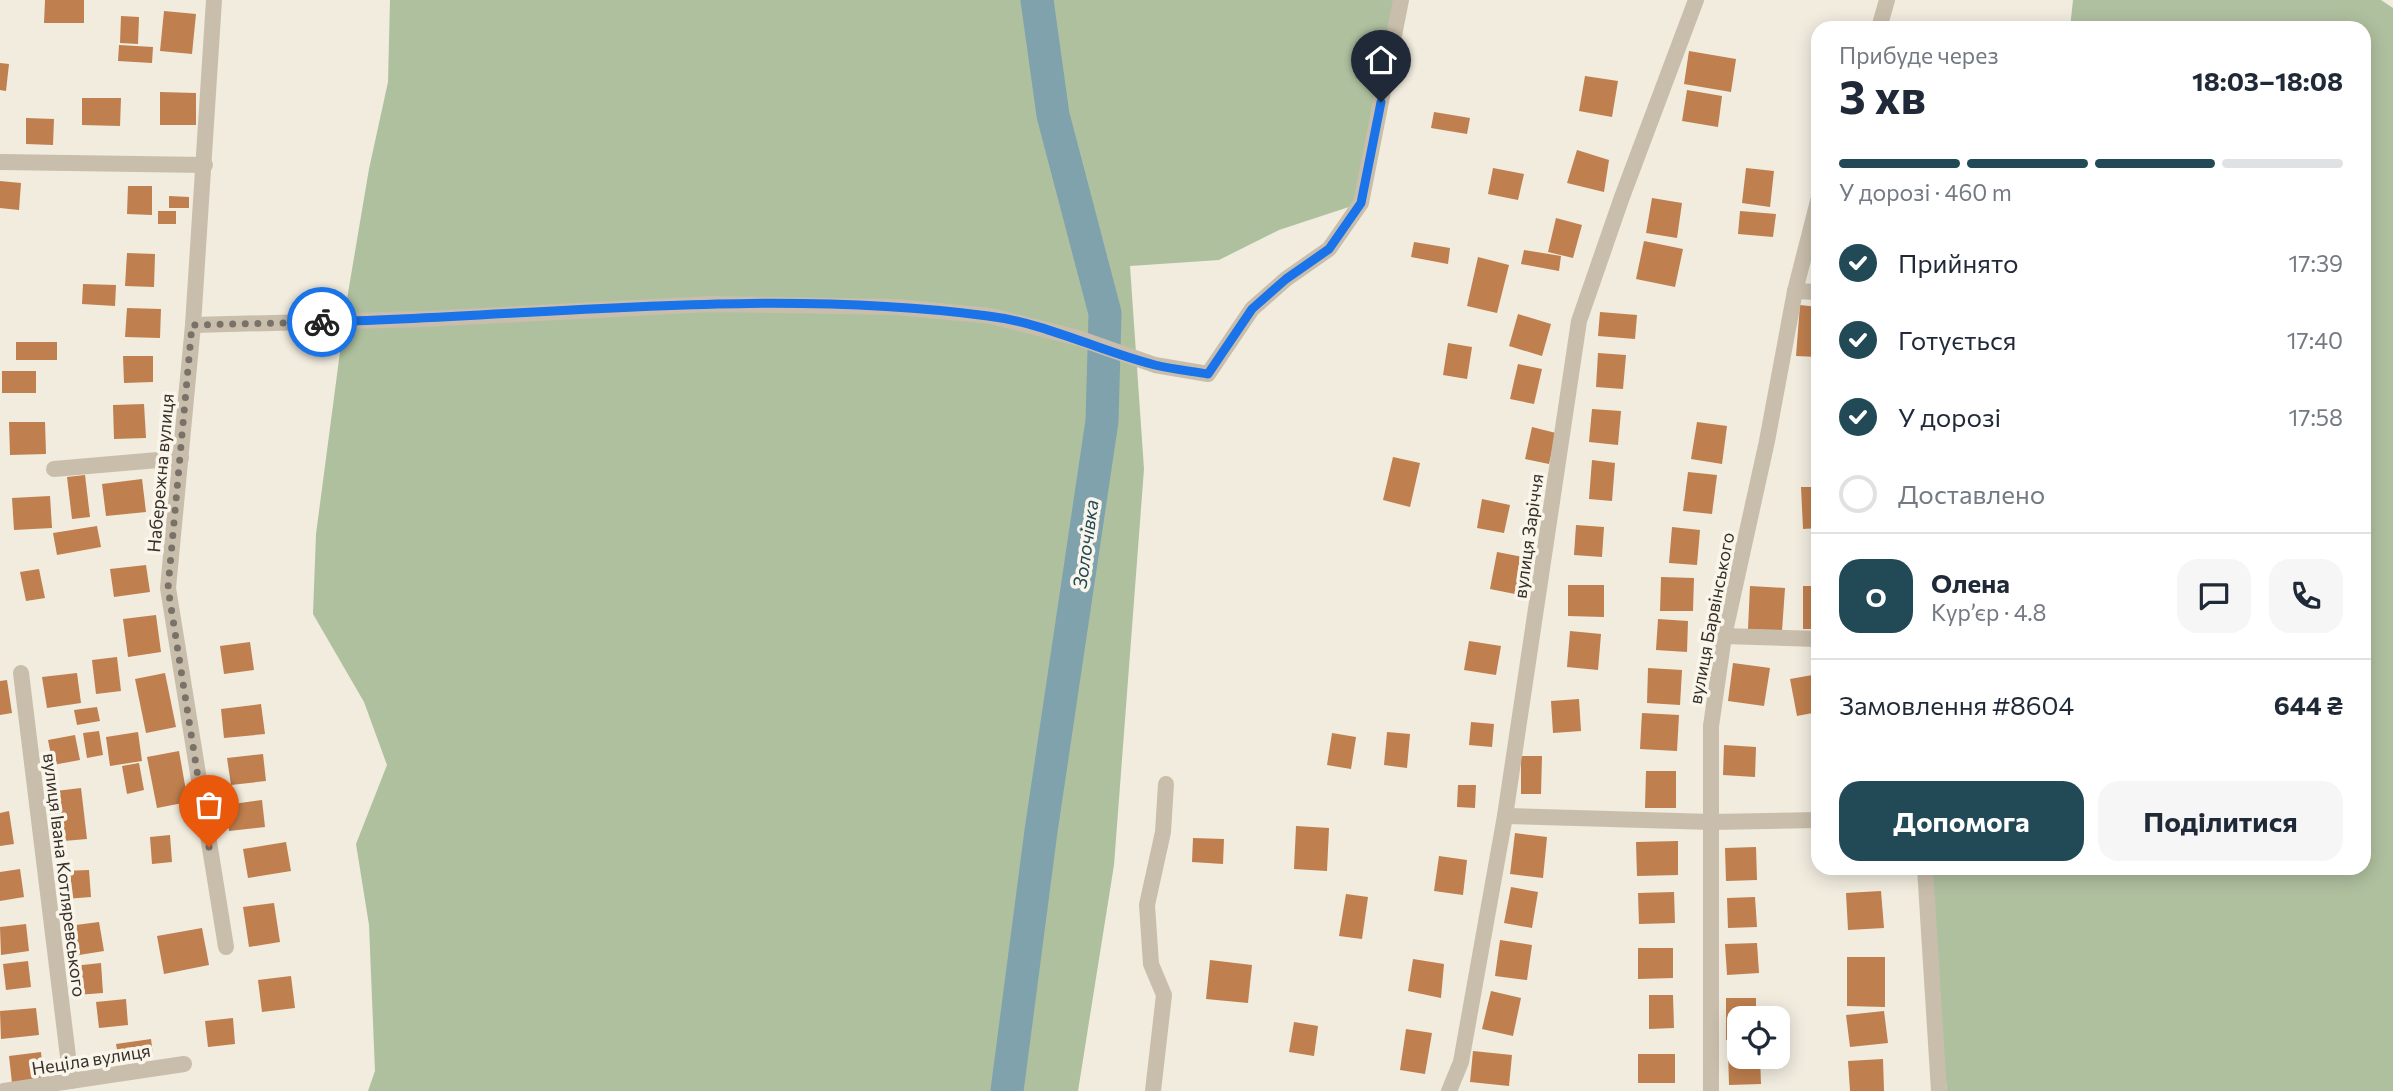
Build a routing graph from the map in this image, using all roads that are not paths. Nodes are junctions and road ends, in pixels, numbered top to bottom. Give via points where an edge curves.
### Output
1 (214, 0) edge
2 (1401, 0) edge
3 (1696, 0) edge
4 (1887, 0) edge
5 (1881, 21) edge
6 (0, 162) edge
7 (205, 165) junction
8 (1811, 228) edge
9 (1795, 291) junction
10 (1811, 292) edge
11 (192, 325) junction
12 (181, 458) junction
13 (54, 469) dead end
14 (1724, 636) junction
15 (1811, 639) edge
16 (20, 673) dead end
17 (1166, 784) dead end
18 (1506, 816) junction
19 (1811, 820) edge
20 (1712, 822) junction
21 (1925, 875) edge
22 (226, 947) dead end
23 (184, 1064) dead end
24 (71, 1081) junction
25 (4, 1091) edge
26 (1153, 1091) edge
27 (1449, 1091) edge
28 (1711, 1091) edge
29 (1939, 1091) edge

1 - 7 street, Набережна вулиця
2 - 11 street via 1361,203 1329,249 1252,309 1208,374 1155,365 1078,338 991,316 897,307 710,304
3 - 18 street, вулиця Заріччя via 1579,321
4 - 5 street
6 - 7 street
7 - 11 street, Набережна вулиця
8 - 9 street, вулиця Барвінського
9 - 10 street
9 - 14 street, вулиця Барвінського
11 - 12 street, Набережна вулиця
12 - 13 street
12 - 22 street, Набережна вулиця via 168,588
14 - 15 street
14 - 20 street, вулиця Барвінського via 1711,726
16 - 24 street, вулиця Івана Котляревського
17 - 26 street via 1163,832 1147,905 1151,964 1164,995
18 - 20 street
18 - 27 street, вулиця Заріччя via 1461,1062
19 - 20 street
20 - 28 street, вулиця Барвінського
21 - 29 street
23 - 24 street, Неціла вулиця
24 - 25 street, Неціла вулиця

